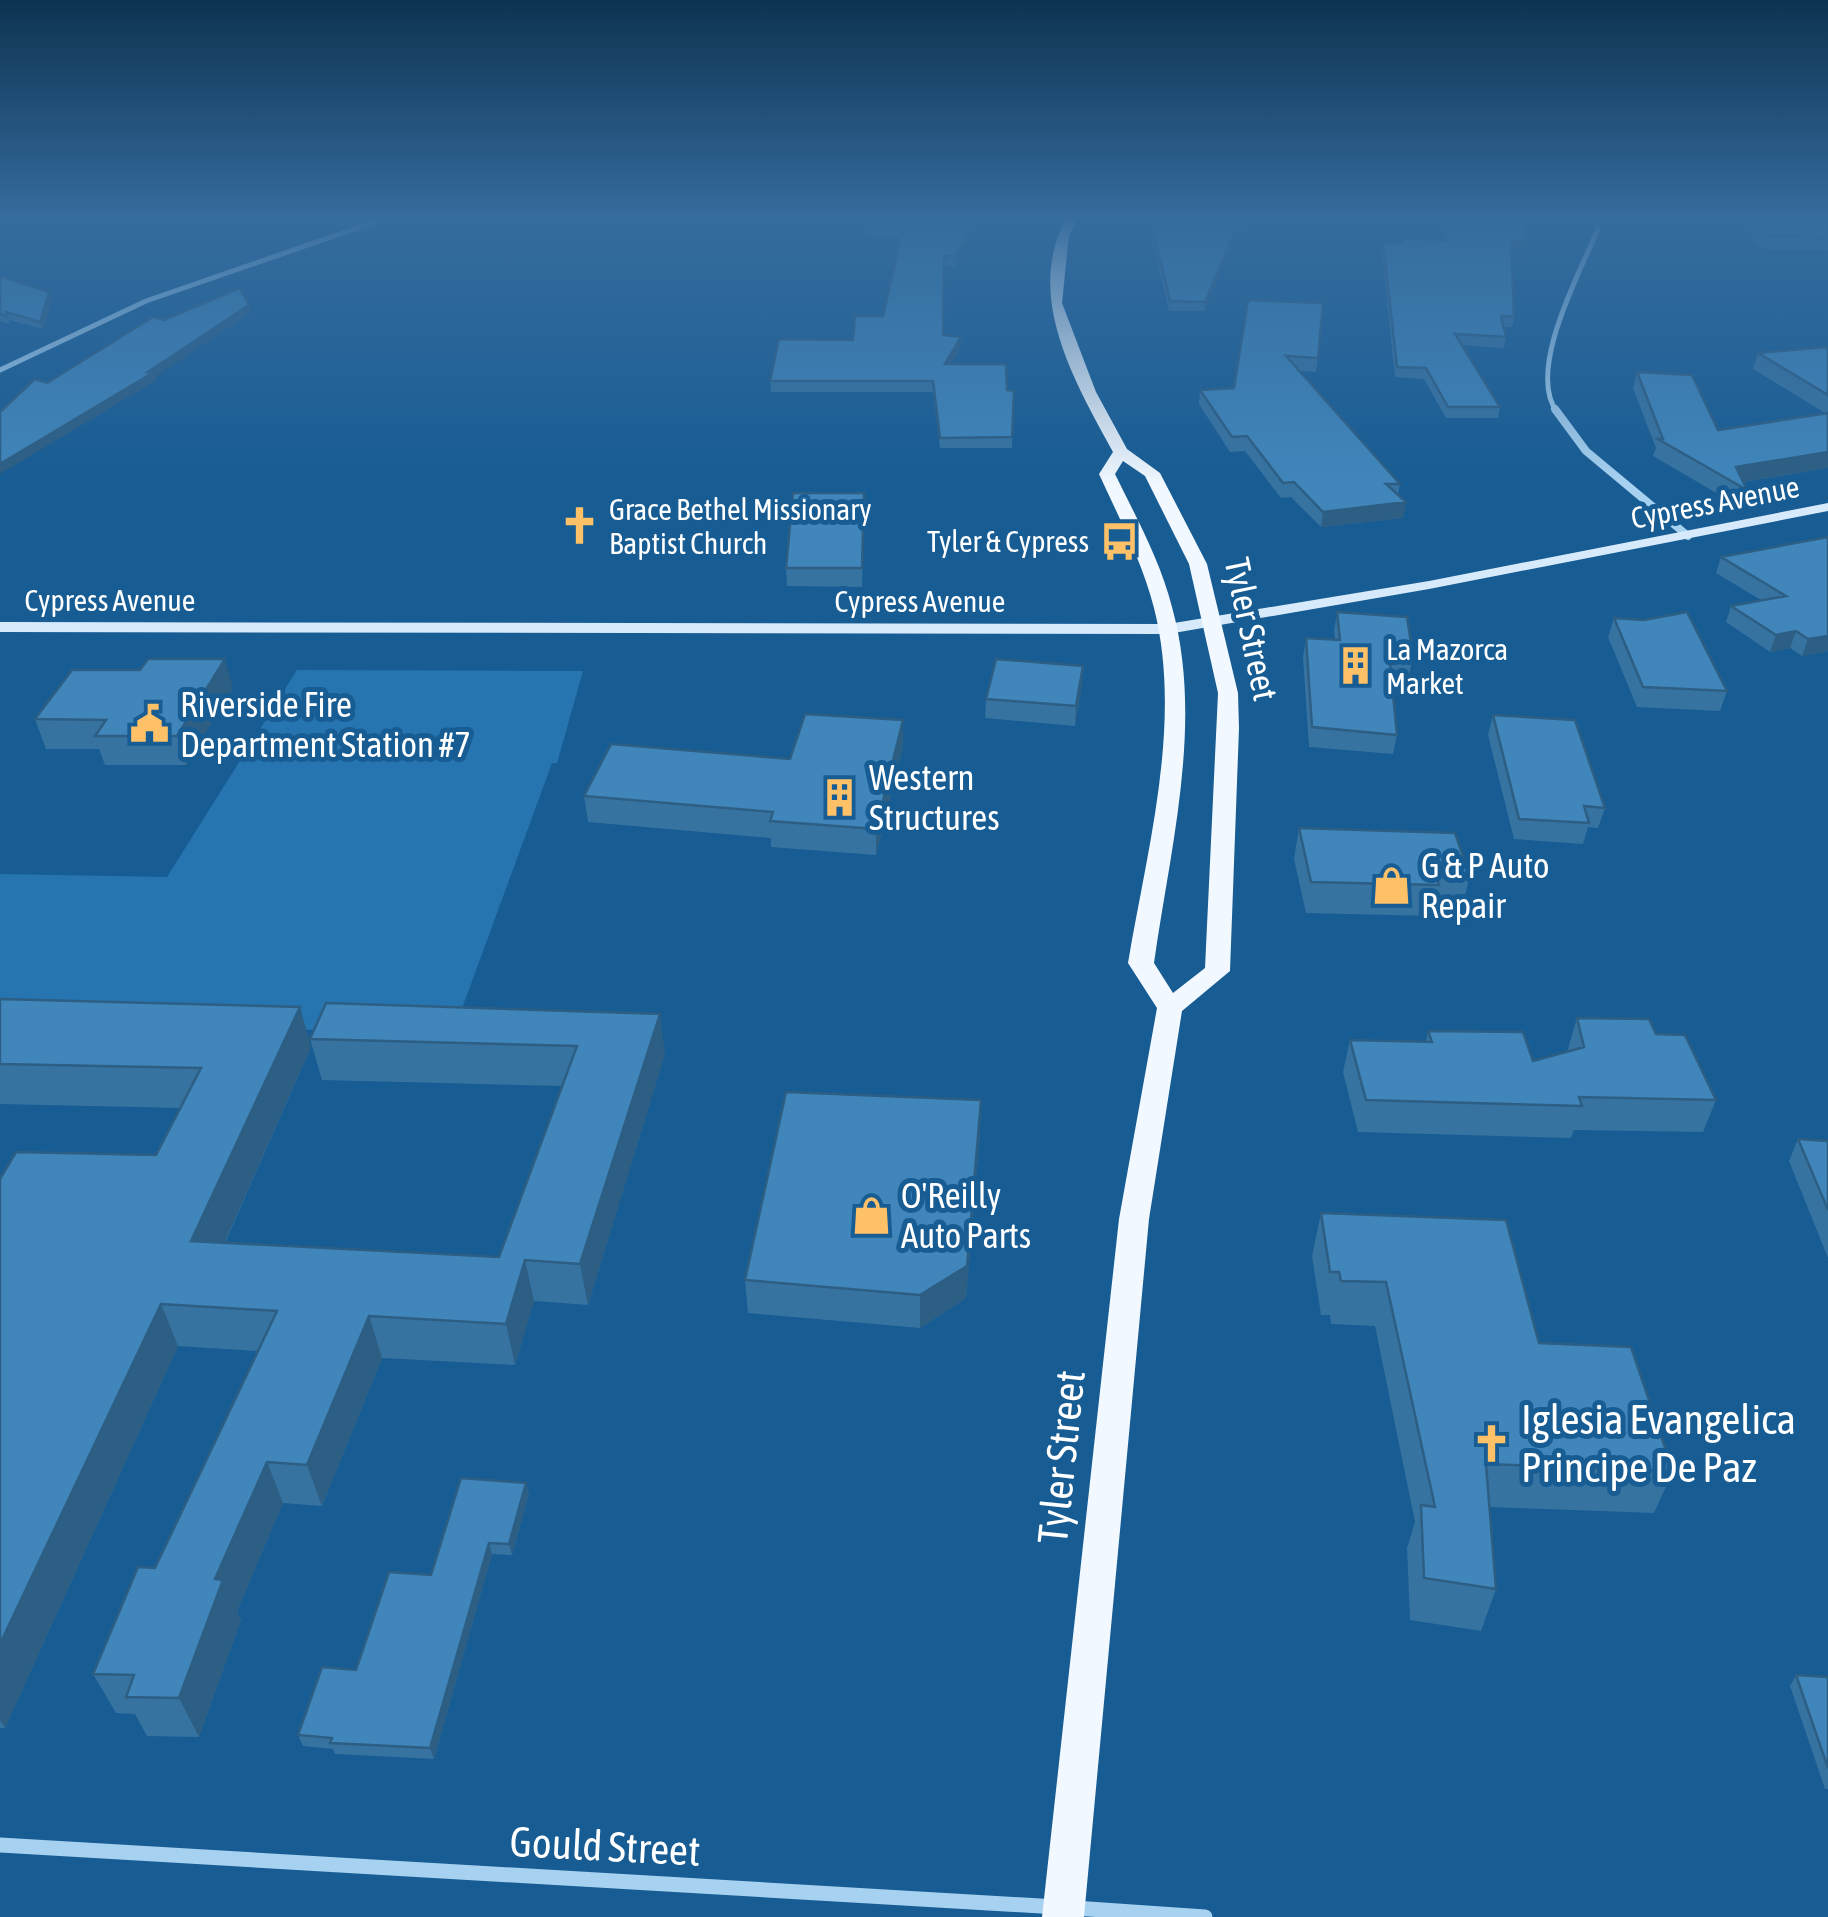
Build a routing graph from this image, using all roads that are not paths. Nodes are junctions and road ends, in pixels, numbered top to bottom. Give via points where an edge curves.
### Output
1 (134, 306) edge
2 (1056, 306) edge
3 (1566, 306) edge
4 (0, 370) edge
5 (1120, 452) junction
6 (1828, 506) edge
7 (1688, 536) junction
8 (1212, 621) junction
9 (0, 626) edge
10 (1168, 628) junction
11 (1170, 1008) junction
12 (0, 1845) edge
13 (1064, 1912) edge
14 (1205, 1917) edge

1 - 4 street
2 - 5 main road, Tyler Street via 1088,392
3 - 7 street via 1551,344 1548,400 1586,451
5 - 8 main road, Tyler Street via 1152,473 1198,564
5 - 10 main road via 1107,474
6 - 7 street, Cypress Avenue
7 - 8 street, Cypress Avenue
8 - 10 street, Cypress Avenue
8 - 11 main road, Tyler Street via 1229,728 1217,970
9 - 10 street, Cypress Avenue
10 - 11 main road via 1173,735 1141,963
11 - 13 main road, Tyler Street via 1132,1238
12 - 13 street, Gould Street
13 - 14 street, Gould Street

